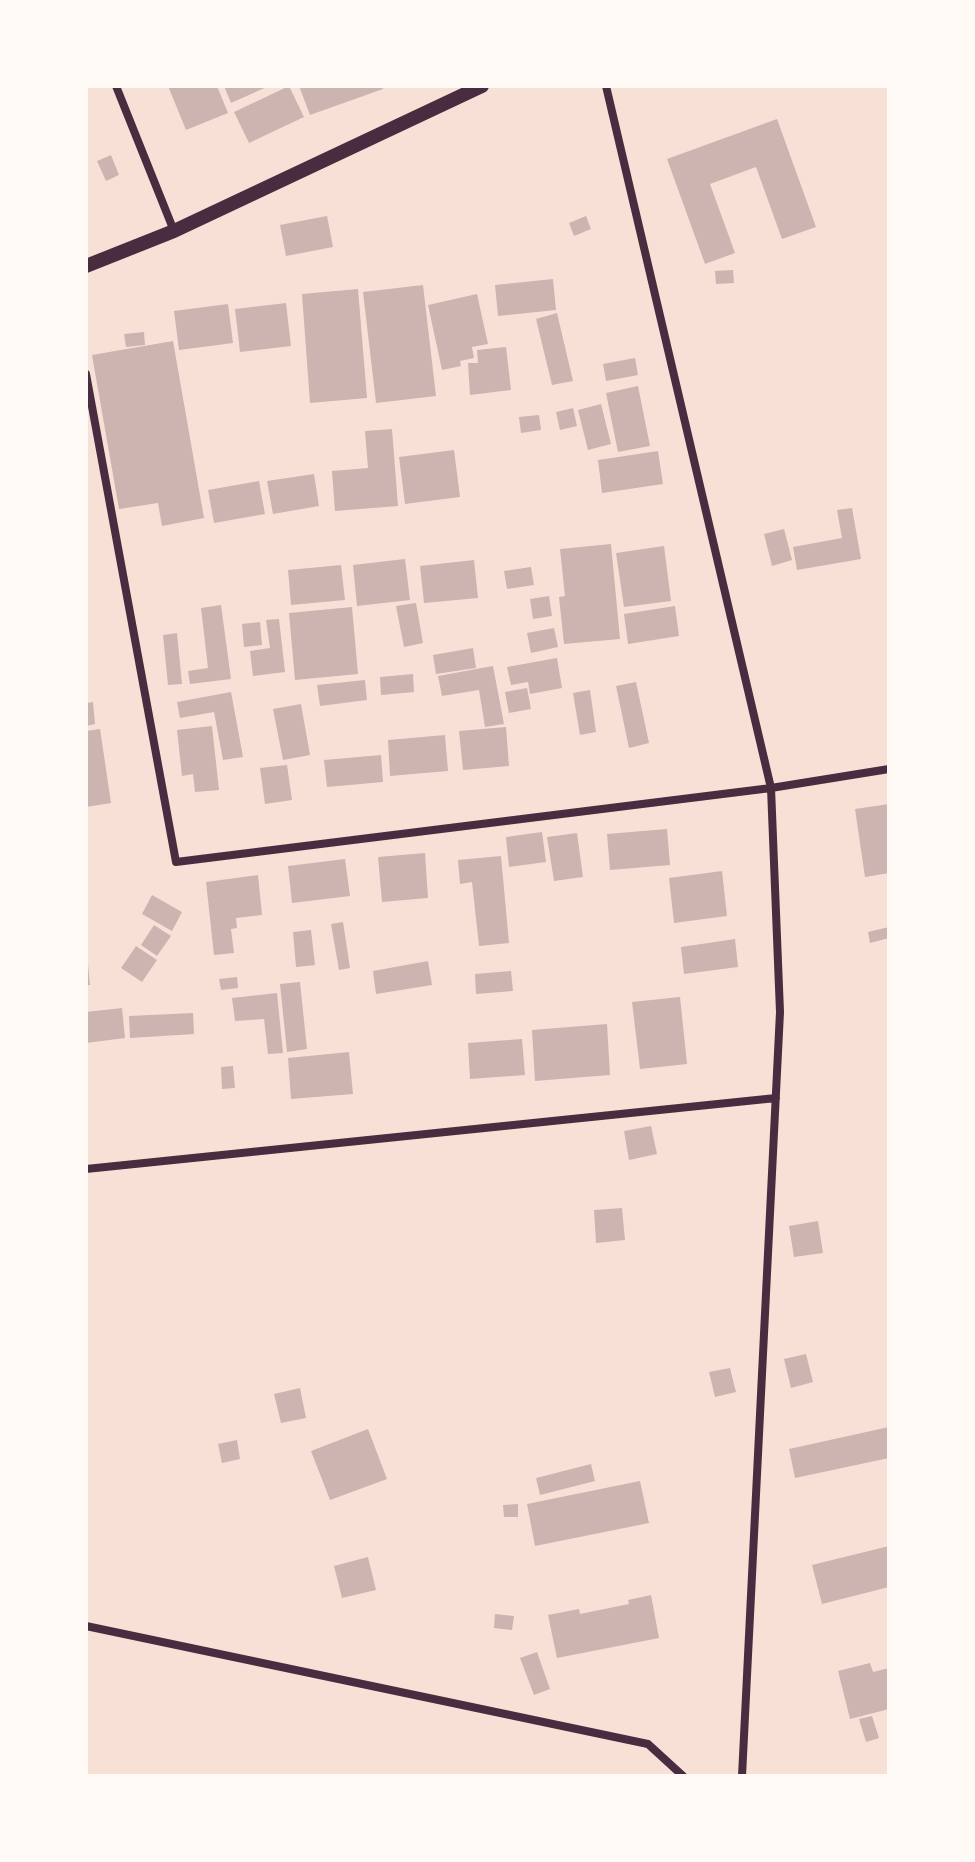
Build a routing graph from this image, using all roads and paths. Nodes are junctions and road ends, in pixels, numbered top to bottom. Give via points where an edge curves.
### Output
1 (116, 86) edge
2 (482, 86) edge
3 (606, 86) edge
4 (174, 231) junction
5 (86, 266) edge
6 (86, 374) edge
7 (889, 769) edge
8 (771, 788) junction
9 (776, 1098) junction
10 (86, 1169) edge
11 (86, 1626) edge
12 (683, 1776) edge
13 (742, 1776) edge

1 - 4 street
2 - 4 street
3 - 8 street
4 - 5 street
6 - 8 street via 176,862
7 - 8 street
8 - 9 street via 780,1012
9 - 10 street
9 - 13 street
11 - 12 street via 648,1744

